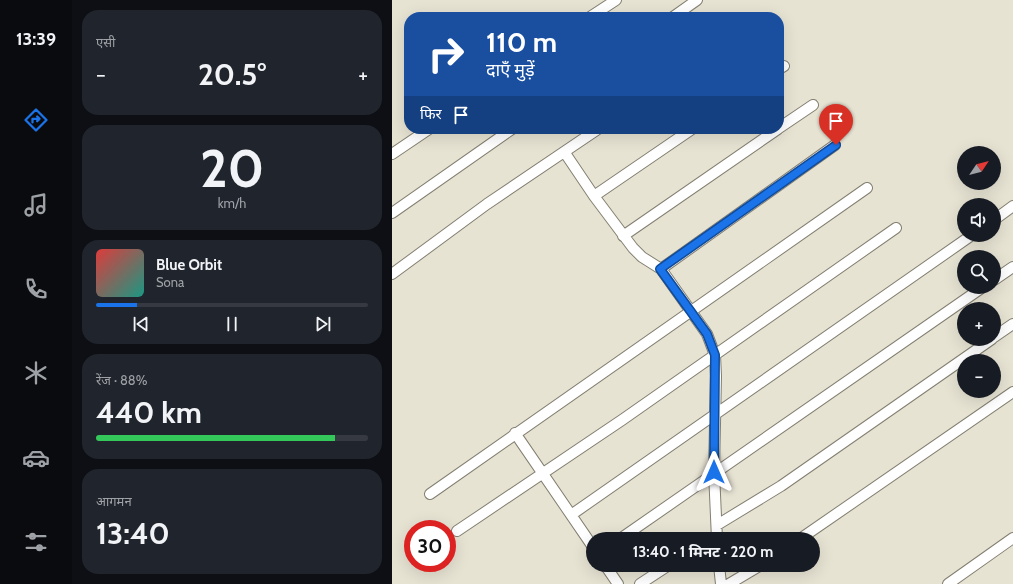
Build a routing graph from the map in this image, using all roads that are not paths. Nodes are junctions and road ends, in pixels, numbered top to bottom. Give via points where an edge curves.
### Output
1 (616, 0) edge
2 (697, 0) edge
3 (598, 12) edge
4 (680, 12) edge
5 (813, 105) dead end
6 (784, 125) edge
7 (422, 134) edge
8 (505, 134) edge
9 (591, 134) edge
10 (685, 134) edge
11 (772, 134) edge
12 (836, 145) dead end
13 (564, 153) junction
14 (392, 154) edge
15 (868, 188) dead end
16 (594, 196) junction
17 (1013, 206) edge
18 (392, 213) edge
19 (1001, 215) edge
20 (896, 228) dead end
21 (623, 236) junction
22 (962, 242) edge
23 (1013, 267) edge
24 (394, 268) edge
25 (660, 269) junction
26 (1001, 275) edge
27 (973, 294) edge
28 (692, 312) junction
29 (1013, 324) edge
30 (1001, 332) edge
31 (982, 346) edge
32 (715, 355) junction
33 (1013, 392) edge
34 (715, 415) junction
35 (515, 433) junction
36 (714, 472) junction
37 (543, 474) junction
38 (430, 494) dead end
39 (571, 515) junction
40 (457, 531) dead end
41 (630, 532) edge
42 (715, 532) edge
43 (718, 532) edge
44 (810, 532) edge
45 (586, 537) edge
46 (1013, 538) edge
47 (610, 572) edge
48 (658, 572) edge
49 (720, 572) edge
50 (749, 572) edge
51 (618, 584) edge
52 (640, 584) edge
53 (721, 584) edge
54 (729, 584) edge
55 (948, 584) edge

1 - 3 street
2 - 4 street
5 - 6 street
7 - 14 street
8 - 18 street
9 - 13 street
10 - 16 street
11 - 21 street
12 - 25 street
13 - 16 street
13 - 24 street
15 - 28 street
16 - 21 street
17 - 19 street
20 - 32 street
21 - 25 street via 642,257
22 - 34 street
23 - 26 street
25 - 28 street
27 - 36 street
28 - 32 street via 707,334
28 - 35 street
29 - 30 street
31 - 43 street
32 - 34 street
32 - 37 street
33 - 44 street
34 - 36 street
34 - 39 street
35 - 37 street
35 - 38 street
36 - 41 street
36 - 42 street
37 - 39 street
37 - 40 street
39 - 45 street
46 - 55 street
47 - 51 street
48 - 52 street
49 - 53 street
50 - 54 street

